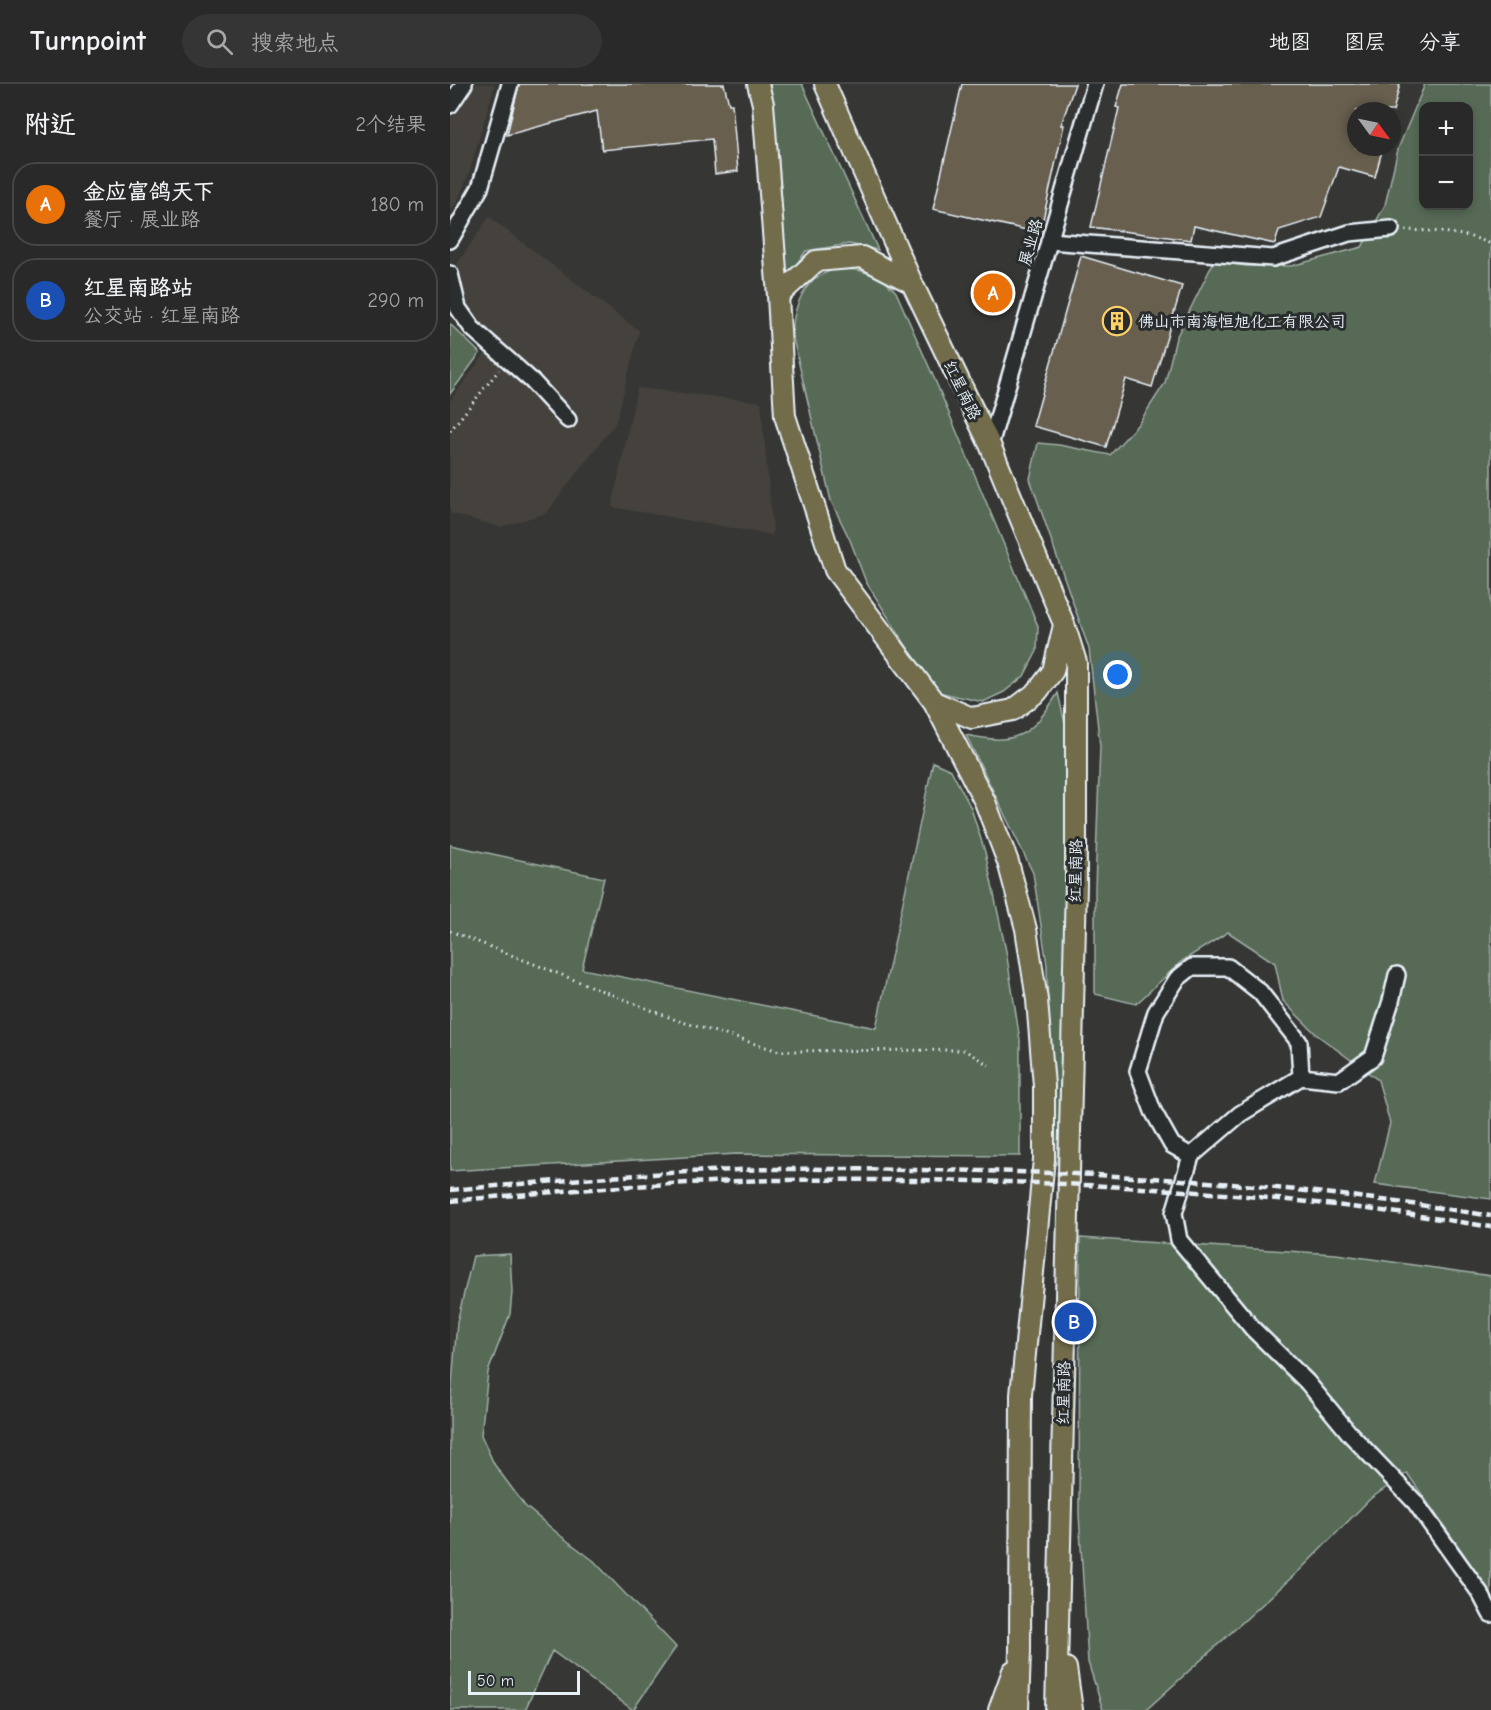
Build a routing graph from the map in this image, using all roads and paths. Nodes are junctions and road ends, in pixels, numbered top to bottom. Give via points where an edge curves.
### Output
1 (464, 84) edge
2 (510, 84) edge
3 (758, 84) edge
4 (825, 84) edge
5 (1095, 84) edge
6 (450, 105) edge
7 (1390, 229) joint
8 (450, 240) edge
9 (1049, 241) junction
10 (1491, 244) edge
11 (450, 274) edge
12 (912, 284) junction
13 (778, 296) junction
14 (508, 359) junction
15 (568, 420) dead end
16 (450, 431) edge
17 (990, 445) junction
18 (1064, 624) junction
19 (934, 702) junction
20 (450, 931) edge
21 (1397, 975) dead end
22 (990, 1065) dead end
23 (1301, 1077) junction
24 (1191, 1156) junction
25 (1058, 1610) junction
26 (1491, 1614) edge
27 (1020, 1651) junction
28 (999, 1710) edge
29 (1018, 1710) edge
30 (1056, 1710) edge
31 (1072, 1710) edge

1 - 6 street
2 - 8 street via 480,188
3 - 13 main road via 764,104
4 - 12 main road, 红星南路
5 - 9 street, 展业路
7 - 9 street via 1349,233 1272,258
7 - 10 path via 1443,232
9 - 17 street, 展业路
11 - 14 street via 458,308 472,328
12 - 13 main road via 862,257 816,261
12 - 17 main road, 红星南路
13 - 19 main road via 785,416 835,570
14 - 15 street
14 - 16 path
17 - 18 main road, 红星南路
18 - 19 main road via 1053,671 1037,692 1013,710 972,718
18 - 25 main road, 红星南路 via 1077,662 1076,884
19 - 27 main road via 986,802 1008,862 1026,929 1037,1000 1044,1086 1044,1159 1021,1395
20 - 22 path via 679,1021 779,1051 964,1050
21 - 23 street via 1372,1057 1339,1081
23 - 24 street via 1240,1114
23 - 24 street via 1299,1042 1260,992 1228,967 1192,967 1177,979 1156,1012 1138,1071 1153,1111 1172,1145
24 - 26 street via 1174,1213 1179,1240 1253,1329 1307,1382 1415,1502
25 - 30 main road, 红星南路
25 - 31 main road
27 - 28 main road
27 - 29 main road

